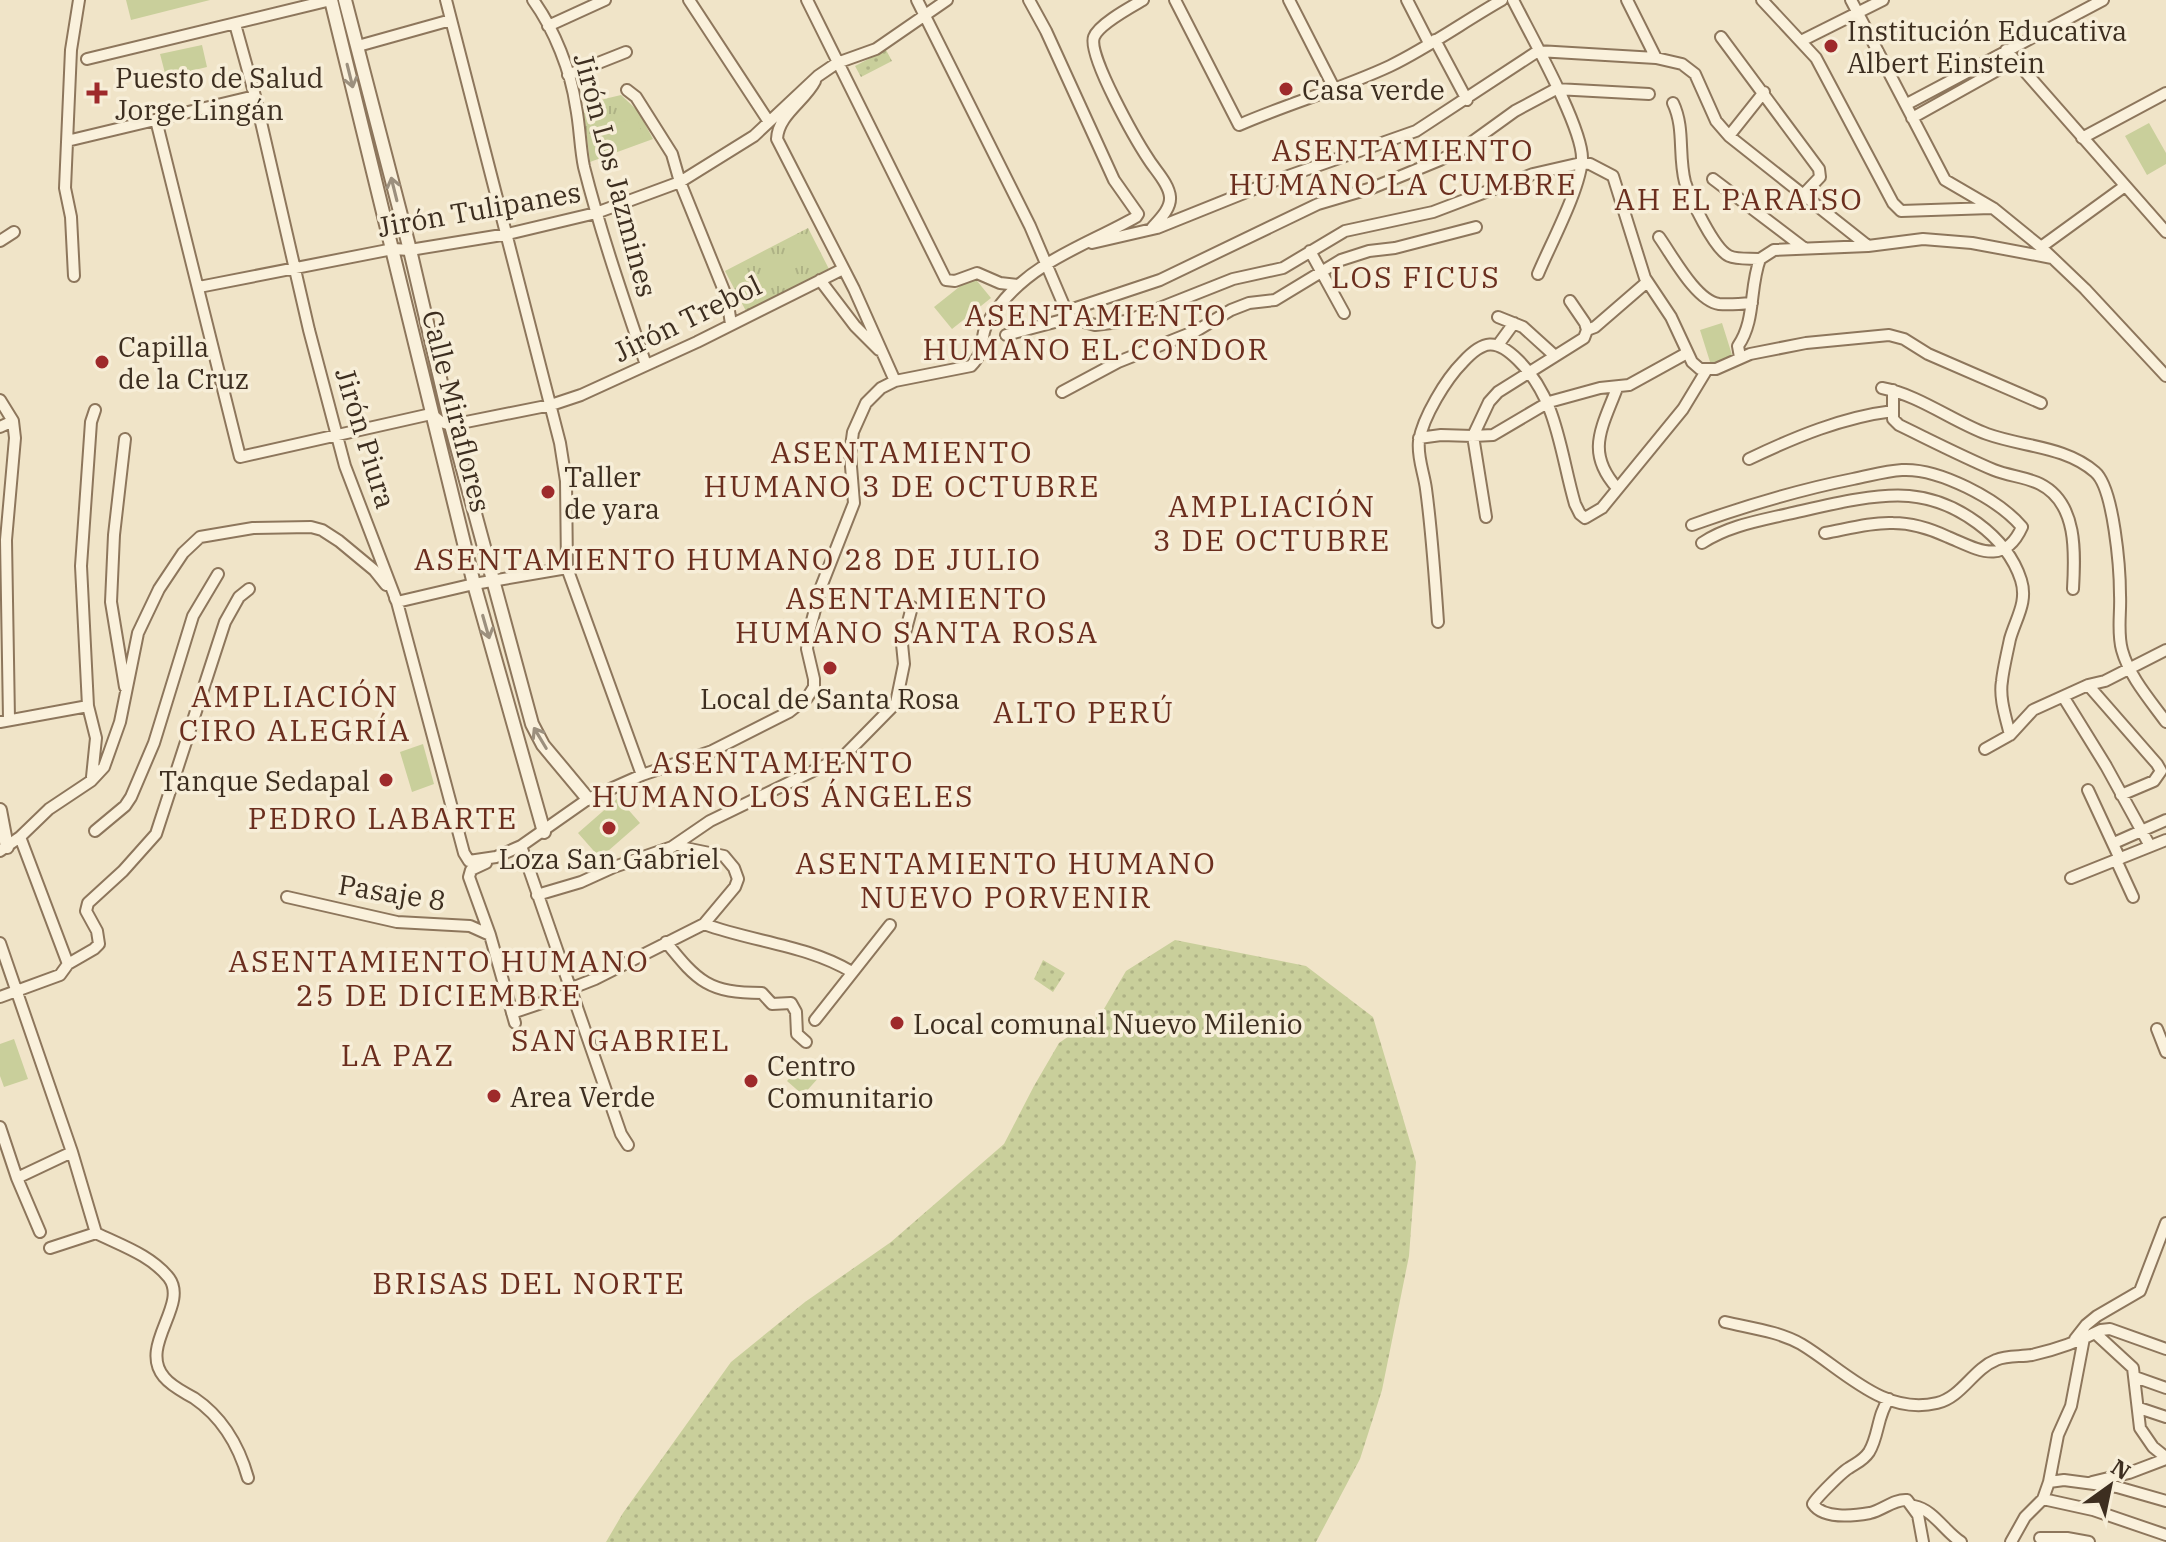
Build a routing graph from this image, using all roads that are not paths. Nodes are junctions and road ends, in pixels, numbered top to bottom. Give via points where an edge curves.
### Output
1 (79, 0) edge
2 (331, 0) edge
3 (345, 0) edge
4 (446, 0) edge
5 (533, 0) edge
6 (605, 0) edge
7 (689, 0) edge
8 (807, 0) edge
9 (917, 0) edge
10 (947, 0) edge
11 (1029, 0) edge
12 (1143, 0) edge
13 (1175, 0) edge
14 (1289, 0) edge
15 (1407, 0) edge
16 (1502, 0) edge
17 (1513, 0) edge
18 (1627, 0) edge
19 (1762, 0) edge
20 (1851, 0) edge
21 (1883, 0) edge
22 (2103, 0) edge
23 (1857, 13) junction
24 (924, 15) junction
25 (451, 20) junction
26 (235, 24) junction
27 (548, 26) junction
28 (1721, 37) dead end
29 (1801, 41) junction
30 (1432, 42) junction
31 (358, 46) junction
32 (2006, 50) junction
33 (1538, 51) junction
34 (626, 52) dead end
35 (1656, 58) junction
36 (87, 59) dead end
37 (2014, 61) junction
38 (837, 63) junction
39 (568, 75) junction
40 (818, 76) junction
41 (1334, 88) junction
42 (1556, 89) junction
43 (627, 90) dead end
44 (1764, 92) junction
45 (2166, 93) edge
46 (1649, 94) dead end
47 (255, 96) junction
48 (1467, 100) junction
49 (1673, 103) dead end
50 (1907, 104) junction
51 (1912, 118) junction
52 (156, 120) junction
53 (769, 122) junction
54 (1729, 136) junction
55 (2082, 138) junction
56 (67, 141) junction
57 (1581, 163) junction
58 (1713, 179) dead end
59 (680, 182) junction
60 (2125, 186) junction
61 (1802, 196) junction
62 (1993, 208) junction
63 (596, 213) junction
64 (1476, 227) dead end
65 (1150, 230) junction
66 (14, 232) dead end
67 (2166, 232) edge
68 (508, 234) junction
69 (1659, 237) dead end
70 (0, 241) edge
71 (1079, 246) junction
72 (1868, 246) junction
73 (2041, 247) junction
74 (1804, 248) junction
75 (393, 249) junction
76 (410, 250) junction
77 (1310, 251) junction
78 (1760, 259) junction
79 (2054, 259) junction
80 (1047, 263) junction
81 (296, 267) junction
82 (843, 269) junction
83 (1320, 272) junction
84 (1538, 274) dead end
85 (74, 276) dead end
86 (820, 280) junction
87 (1647, 282) junction
88 (1018, 285) junction
89 (199, 287) junction
90 (1570, 301) dead end
91 (1752, 303) junction
92 (1344, 313) dead end
93 (1068, 315) junction
94 (1498, 317) dead end
95 (1514, 323) junction
96 (731, 324) junction
97 (1587, 330) junction
98 (1006, 335) dead end
99 (1498, 345) junction
100 (883, 353) junction
101 (1687, 353) junction
102 (1555, 356) junction
103 (1740, 357) junction
104 (646, 365) junction
105 (1706, 371) junction
106 (1530, 372) junction
107 (2166, 376) edge
108 (895, 381) junction
109 (1617, 388) junction
110 (1062, 392) dead end
111 (0, 400) edge
112 (1549, 402) junction
113 (2041, 403) dead end
114 (551, 405) junction
115 (95, 410) dead end
116 (1893, 411) junction
117 (431, 414) junction
118 (13, 421) junction
119 (451, 425) junction
120 (0, 427) edge
121 (337, 436) junction
122 (1473, 436) junction
123 (1419, 438) junction
124 (125, 439) dead end
125 (1749, 459) dead end
126 (1617, 488) junction
127 (5, 510) edge
128 (1486, 517) dead end
129 (1692, 525) dead end
130 (1825, 533) dead end
131 (1702, 543) dead end
132 (2006, 548) junction
133 (567, 568) junction
134 (218, 574) dead end
135 (494, 582) junction
136 (474, 584) junction
137 (249, 589) dead end
138 (2073, 589) dead end
139 (4, 602) edge
140 (397, 602) junction
141 (912, 607) dead end
142 (1438, 622) dead end
143 (2166, 650) edge
144 (2129, 668) junction
145 (2088, 685) junction
146 (126, 693) junction
147 (2064, 698) junction
148 (88, 706) junction
149 (5, 720) edge
150 (2166, 722) edge
151 (2010, 735) junction
152 (1985, 749) dead end
153 (642, 775) junction
154 (91, 781) junction
155 (2088, 790) dead end
156 (2121, 795) junction
157 (588, 799) junction
158 (0, 810) edge
159 (2166, 820) edge
160 (95, 831) dead end
161 (2140, 831) junction
162 (544, 832) junction
163 (20, 837) junction
164 (2166, 840) edge
165 (2114, 843) junction
166 (678, 844) junction
167 (521, 846) junction
168 (2150, 846) junction
169 (3, 849) edge
170 (496, 857) junction
171 (2118, 860) junction
172 (2071, 878) dead end
173 (537, 895) junction
174 (287, 897) dead end
175 (2133, 897) dead end
176 (704, 924) junction
177 (890, 925) dead end
178 (490, 935) junction
179 (666, 942) junction
180 (0, 943) edge
181 (68, 964) junction
182 (852, 972) junction
183 (16, 990) junction
184 (571, 990) junction
185 (0, 997) edge
186 (815, 1020) dead end
187 (2157, 1029) dead end
188 (806, 1042) dead end
189 (2166, 1052) edge
190 (0, 1127) edge
191 (628, 1145) dead end
192 (72, 1152) junction
193 (17, 1178) junction
194 (2166, 1223) edge
195 (40, 1232) dead end
196 (96, 1233) junction
197 (50, 1248) dead end
198 (1725, 1322) dead end
199 (2095, 1333) junction
200 (2079, 1339) junction
201 (2166, 1349) edge
202 (2135, 1377) junction
203 (2166, 1388) edge
204 (1889, 1399) junction
205 (2139, 1408) junction
206 (2166, 1417) edge
207 (2165, 1454) edge
208 (248, 1478) dead end
209 (2049, 1482) junction
210 (2081, 1484) junction
211 (2043, 1499) junction
212 (2166, 1501) edge
213 (1914, 1506) junction
214 (2166, 1535) edge
215 (2040, 1538) dead end
216 (1923, 1542) edge
217 (1961, 1542) edge
218 (2011, 1542) edge
219 (2089, 1542) edge

1 - 56 street
2 - 26 street
2 -> 75 street, Calle Miraflores
3 - 31 street, Calle Miraflores
4 - 25 street
5 - 27 street, Jirón Los Jazmines
6 - 27 street
7 - 53 street
8 - 38 street
9 - 24 street
10 - 24 street, Jirón Tulipanes
11 - 71 street via 1114,180 1138,214
12 - 65 street via 1095,34 1093,45 1111,91 1170,196
13 - 41 street via 1239,125
14 - 41 street
15 - 30 street
16 - 30 street
17 - 33 street
18 - 35 street
19 - 29 street
20 - 23 street
21 - 23 street
22 - 32 street
23 - 29 street
23 - 50 street
24 - 38 street, Jirón Tulipanes via 876,49
24 - 80 street
25 - 31 street
25 - 68 street
26 - 36 street
26 - 47 street, Jirón Piura
27 - 39 street, Jirón Los Jazmines
28 - 44 street
29 - 62 street via 1816,58 1901,211
30 - 41 street
30 - 48 street
76 -> 31 street, Calle Miraflores
32 - 37 street
32 - 50 street
33 - 35 street
33 - 42 street
33 - 48 street
34 - 39 street
35 - 54 street via 1682,64 1695,74 1716,121
37 - 51 street
37 - 55 street
38 - 40 street, Jirón Tulipanes
38 - 88 street via 946,280 977,273
39 - 63 street, Jirón Los Jazmines
40 - 53 street, Jirón Tulipanes
40 - 82 street via 780,124 777,139
42 - 46 street
42 - 57 street via 1573,122
42 - 93 street via 1440,160 1318,204 1160,280
43 - 59 street via 672,154
44 - 54 street
44 - 61 street via 1822,173
45 - 55 street
47 - 52 street
47 - 81 street, Jirón Piura
48 - 65 street via 1416,131
49 - 78 street via 1680,118 1685,183 1707,229 1729,256
50 - 51 street
51 - 62 street via 1945,180
52 - 56 street
52 - 89 street
53 - 59 street, Jirón Tulipanes
54 - 61 street
55 - 60 street
56 - 85 street via 65,188
57 - 77 street via 1521,178 1433,212 1366,224
57 - 84 street
57 - 87 street via 1613,176
58 - 74 street
59 - 63 street, Jirón Tulipanes
59 - 96 street via 727,298
60 - 67 street
60 - 73 street
61 - 72 street
62 - 73 street
63 - 68 street, Jirón Tulipanes
63 - 104 street, Jirón Los Jazmines
64 - 83 street via 1369,251
65 - 71 street
66 - 70 street
68 - 76 street, Jirón Tulipanes
68 - 114 street
69 - 91 street via 1706,300
71 - 80 street
72 - 74 street
72 - 79 street via 1951,240
73 - 79 street
74 - 78 street via 1774,250
75 - 76 street, Jirón Tulipanes
75 - 81 street, Jirón Tulipanes
75 - 117 street, Calle Miraflores
76 - 119 street, Calle Miraflores
77 - 83 street
77 - 93 street via 1283,268 1233,279 1127,321 1095,325
78 - 91 street
79 - 107 street
80 - 88 street
80 - 93 street
81 - 89 street, Jirón Tulipanes
81 - 121 street, Jirón Piura
82 - 86 street, Jirón Trebol
82 - 100 street
83 - 92 street
83 - 110 street via 1275,300 1231,310
86 - 96 street, Jirón Trebol
86 - 100 street
87 - 97 street
87 - 101 street
88 - 108 street via 984,329 982,351 971,366
89 - 121 street via 240,457
90 - 97 street
91 - 103 street via 1750,325 1738,346
93 - 98 street
94 - 95 street
95 - 99 street
95 - 102 street
96 - 104 street, Jirón Trebol
97 - 102 street via 1584,338
99 - 106 street
99 - 123 street via 1479,346 1444,383
100 - 108 street
101 - 105 street
101 - 109 street
102 - 106 street
103 - 105 street
103 - 113 street via 1806,343 1889,335
104 - 114 street, Jirón Trebol
105 - 126 street via 1683,409
106 - 112 street
106 - 122 street via 1489,402
108 - 153 street via 866,403 853,432 854,503 809,632 811,693 789,712 712,751
109 - 112 street
109 - 126 street via 1598,458
111 - 118 street
112 - 122 street via 1493,435
112 - 126 street via 1580,514 1585,518 1602,508
114 - 119 street, Jirón Trebol
114 - 133 street via 566,481
115 - 148 street via 81,566
116 - 125 street via 1796,437
116 - 138 street via 1899,425 1979,464 2049,489 2073,532
116 - 144 street via 1888,389 1960,424 2067,454 2097,473 2112,519 2120,645
117 - 119 street
117 - 121 street
117 - 136 street, Calle Miraflores
118 - 120 street
118 - 127 street
119 - 135 street, Calle Miraflores
121 - 140 street, Jirón Piura
122 - 123 street
122 - 128 street
123 - 142 street
124 - 146 street via 111,602
127 - 139 street
129 - 132 street via 1813,487 1905,469 1980,494 2010,514 2022,527
130 - 132 street via 1891,522 1916,525 1983,552
131 - 132 street via 1740,525 1819,507 1911,496 1964,516
132 - 151 street via 2024,595 2002,681
133 - 135 street
133 - 153 street
134 - 160 street via 193,616 154,743 131,797
135 - 136 street
157 -> 135 street, Calle Miraflores via 536,735
136 - 140 street
136 -> 162 street, Calle Miraflores
137 - 181 street via 225,622 156,834 88,903 86,911 99,944
139 - 149 street
140 - 146 street via 374,570 322,530 280,527 200,537 159,589 138,633
140 - 170 street, Jirón Piura via 464,853 469,861
141 - 166 street via 896,703 880,722 844,756 710,821
143 - 144 street
144 - 145 street
144 - 150 street
145 - 147 street
145 - 156 street via 2161,771 2154,781
146 - 154 street via 104,767
147 - 151 street via 2033,710
147 - 156 street
148 - 149 street
148 - 154 street via 96,738
151 - 152 street
153 - 157 street
154 - 163 street via 49,809
155 - 165 street
156 - 161 street
157 - 162 street
158 - 169 street
159 - 161 street
161 - 165 street
161 - 168 street
162 - 167 street
163 - 169 street
163 - 181 street
164 - 168 street
165 - 171 street
166 - 173 street
166 - 176 street via 724,856 738,879
167 - 170 street
167 - 173 street
168 - 171 street
170 - 178 street via 471,870 469,877
171 - 172 street
171 - 175 street
173 - 184 street
174 - 178 street, Pasaje 8 via 397,922 470,926
176 - 179 street
176 - 182 street via 811,952
177 - 182 street
178 - 184 street via 514,1018
179 - 184 street
179 - 188 street via 706,984 762,993 772,1004 791,1003 797,1034
180 - 183 street
181 - 183 street via 60,975
182 - 186 street
183 - 185 street
183 - 192 street
184 - 191 street
187 - 189 street
190 - 193 street
192 - 193 street
192 - 196 street
193 - 195 street
194 - 200 street via 2140,1291 2097,1316
196 - 197 street
196 - 208 street via 128,1247 170,1279 173,1300 156,1364 163,1377 197,1400 231,1435
198 - 204 street via 1800,1344 1853,1383
199 - 200 street
199 - 201 street via 2110,1329
199 - 202 street via 2133,1368
200 - 204 street via 1993,1361 1939,1403 1913,1405
200 - 209 street via 2071,1406 2058,1435
202 - 203 street
202 - 205 street
204 - 213 street via 1867,1455 1813,1504 1824,1514 1839,1515 1869,1513 1900,1499
205 - 206 street
205 - 207 street via 2140,1428
207 - 210 street via 2129,1473
209 - 210 street
209 - 211 street
210 - 212 street via 2117,1487
211 - 214 street
211 - 218 street
213 - 216 street
213 - 217 street via 1933,1515
215 - 219 street

